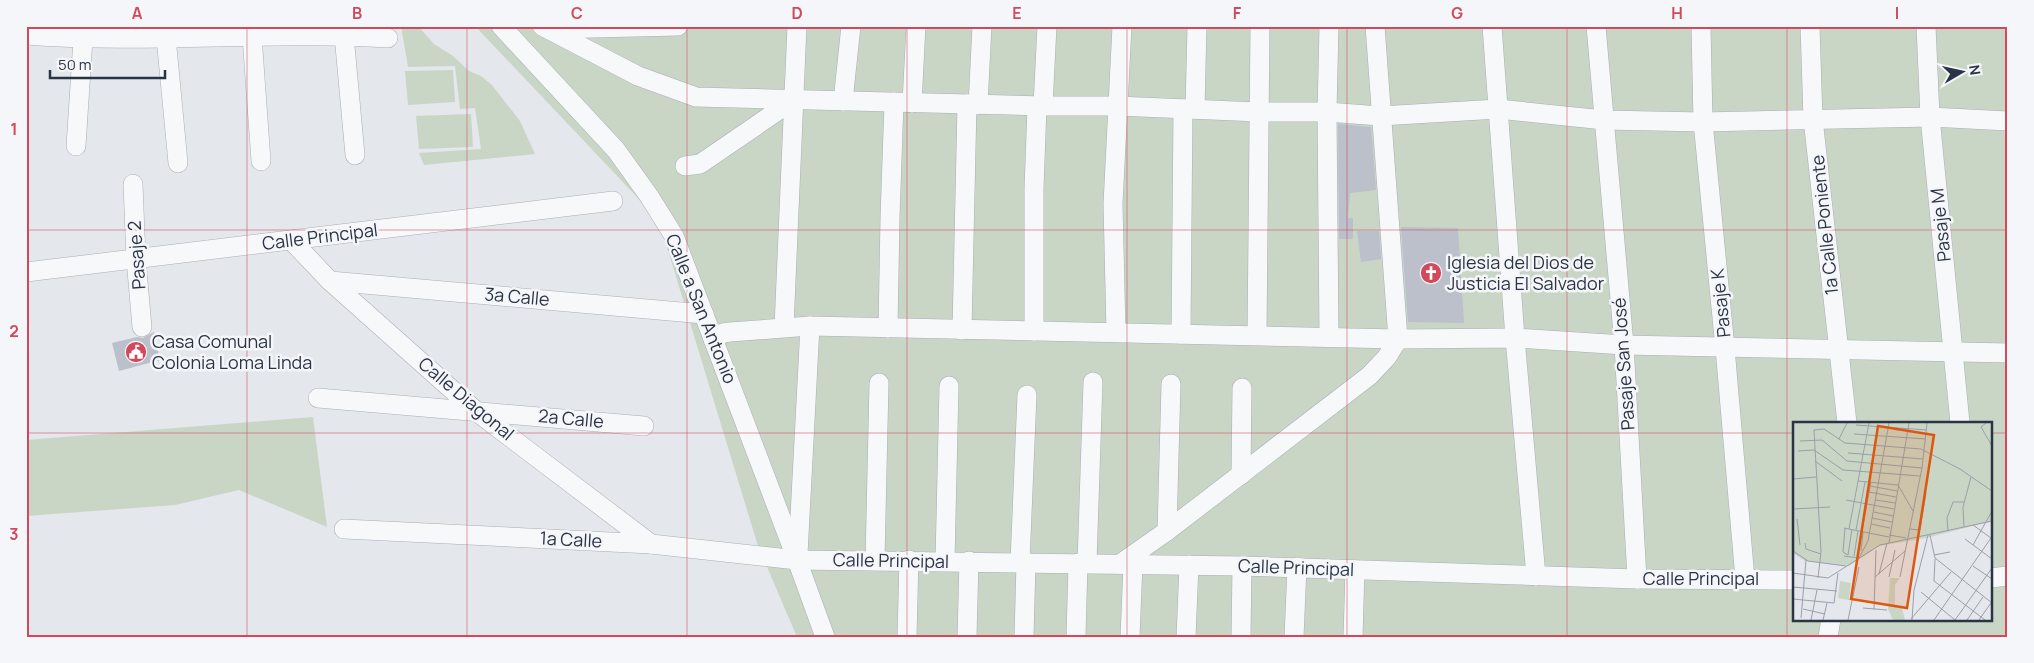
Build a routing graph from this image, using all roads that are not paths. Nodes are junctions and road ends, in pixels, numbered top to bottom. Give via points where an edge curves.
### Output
1 (501, 26) edge
2 (678, 26) edge
3 (797, 26) edge
4 (851, 26) edge
5 (916, 26) edge
6 (982, 26) edge
7 (1047, 26) edge
8 (1122, 26) edge
9 (1197, 26) edge
10 (1260, 26) edge
11 (1329, 26) edge
12 (1375, 26) edge
13 (1492, 26) edge
14 (1596, 26) edge
15 (1700, 26) edge
16 (1810, 26) edge
17 (1926, 26) edge
18 (546, 28) edge
19 (26, 36) edge
20 (252, 36) junction
21 (344, 36) junction
22 (166, 37) junction
23 (388, 38) dead end
24 (84, 39) junction
25 (795, 100) junction
26 (843, 101) junction
27 (903, 102) junction
28 (973, 104) junction
29 (1040, 106) junction
30 (1117, 106) junction
31 (1189, 109) junction
32 (1498, 109) junction
33 (1259, 112) junction
34 (1327, 112) junction
35 (1380, 116) junction
36 (1930, 117) junction
37 (1813, 119) junction
38 (1604, 120) junction
39 (2008, 120) edge
40 (1703, 122) junction
41 (76, 146) dead end
42 (355, 155) dead end
43 (261, 161) dead end
44 (178, 163) dead end
45 (685, 166) dead end
46 (133, 184) dead end
47 (613, 201) dead end
48 (292, 241) junction
49 (136, 259) junction
50 (26, 272) edge
51 (330, 281) junction
52 (704, 314) junction
53 (810, 326) junction
54 (142, 327) dead end
55 (784, 327) junction
56 (888, 328) junction
57 (962, 330) junction
58 (1034, 331) junction
59 (1116, 332) junction
60 (1181, 334) junction
61 (1257, 335) junction
62 (1328, 337) junction
63 (1515, 338) junction
64 (714, 339) junction
65 (1398, 339) junction
66 (1624, 345) junction
67 (1725, 348) junction
68 (1839, 350) junction
69 (1954, 352) junction
70 (2008, 353) edge
71 (1093, 382) dead end
72 (879, 383) dead end
73 (1171, 384) dead end
74 (949, 386) dead end
75 (1242, 388) dead end
76 (1027, 395) dead end
77 (318, 398) dead end
78 (477, 412) junction
79 (1847, 422) edge
80 (1960, 422) edge
81 (644, 426) dead end
82 (1241, 475) junction
83 (344, 529) dead end
84 (1167, 531) junction
85 (651, 544) junction
86 (797, 560) junction
87 (875, 560) junction
88 (908, 560) junction
89 (945, 561) junction
90 (969, 561) junction
91 (1023, 562) junction
92 (1083, 563) junction
93 (1127, 564) junction
94 (1189, 565) junction
95 (1242, 566) junction
96 (1297, 567) junction
97 (1355, 570) junction
98 (1536, 576) junction
99 (2008, 576) edge
100 (1992, 578) edge
101 (1637, 579) junction
102 (1745, 579) junction
103 (1793, 580) edge
104 (1831, 620) edge
105 (825, 637) edge
106 (907, 637) edge
107 (967, 637) edge
108 (1024, 637) edge
109 (1076, 637) edge
110 (1130, 637) edge
111 (1186, 637) edge
112 (1241, 637) edge
113 (1294, 637) edge
114 (1353, 637) edge
115 (1828, 637) edge

1 - 52 street, Calle a San Antonio via 616,150 649,196 674,236
2 - 18 street
3 - 25 street
4 - 26 street
5 - 27 street
6 - 28 street
7 - 29 street
8 - 30 street
9 - 31 street
10 - 33 street
11 - 34 street
12 - 35 street
13 - 32 street
14 - 38 street, Pasaje San José
15 - 40 street, Pasaje K
16 - 37 street, 1a Calle Poniente
17 - 36 street, Pasaje M
18 - 25 street via 638,76 685,94
19 - 24 street
20 - 21 street
20 - 22 street
20 - 43 street
21 - 23 street
21 - 42 street
22 - 24 street
22 - 44 street
24 - 41 street
25 - 26 street
25 - 45 street via 700,164
25 - 55 street
26 - 27 street
27 - 28 street
27 - 56 street via 890,218
28 - 29 street
28 - 57 street
29 - 30 street
29 - 58 street via 1034,189
30 - 31 street
30 - 59 street via 1113,204
31 - 33 street
31 - 60 street
32 - 35 street
32 - 38 street
32 - 63 street
33 - 34 street
33 - 61 street
34 - 35 street
34 - 62 street
35 - 65 street
36 - 37 street
36 - 39 street
36 - 69 street, Pasaje M
37 - 40 street
37 - 68 street, 1a Calle Poniente
38 - 40 street
38 - 66 street, Pasaje San José
40 - 67 street, Pasaje K
46 - 49 street, Pasaje 2
47 - 48 street, Calle Principal
48 - 49 street, Calle Principal
48 - 51 street, Calle Diagonal
49 - 50 street, Calle Principal
49 - 54 street, Pasaje 2
51 - 52 street, 3a Calle
51 - 78 street, Calle Diagonal
52 - 64 street, Calle a San Antonio
53 - 55 street
53 - 56 street
53 - 86 street
55 - 64 street via 723,333
56 - 57 street
57 - 58 street
58 - 59 street
59 - 60 street
60 - 61 street
61 - 62 street
62 - 65 street
63 - 65 street
63 - 66 street
63 - 98 street
64 - 86 street, Calle a San Antonio
65 - 82 street via 1369,376
66 - 67 street
66 - 101 street, Pasaje San José
67 - 68 street
67 - 102 street, Pasaje K
68 - 69 street
68 - 79 street, 1a Calle Poniente
69 - 70 street
69 - 80 street, Pasaje M
71 - 92 street
72 - 87 street
73 - 84 street
74 - 89 street
75 - 82 street
76 - 91 street
77 - 78 street, 2a Calle
78 - 81 street, 2a Calle
78 - 85 street, Calle Diagonal
82 - 84 street
83 - 85 street, 1a Calle
84 - 93 street
85 - 86 street, 1a Calle
86 - 87 street, Calle Principal
86 - 105 street, Calle a San Antonio
87 - 88 street, Calle Principal
88 - 89 street, Calle Principal
88 - 106 street
89 - 90 street, Calle Principal
90 - 91 street, Calle Principal
90 - 107 street
91 - 92 street, Calle Principal
91 - 108 street
92 - 93 street, Calle Principal
92 - 109 street
93 - 94 street, Calle Principal
93 - 110 street
94 - 95 street, Calle Principal
94 - 111 street
95 - 96 street, Calle Principal
95 - 112 street
96 - 97 street, Calle Principal
96 - 113 street
97 - 98 street, Calle Principal
97 - 114 street
98 - 101 street, Calle Principal
99 - 100 street
101 - 102 street, Calle Principal
102 - 103 street, Calle Principal
104 - 115 street

